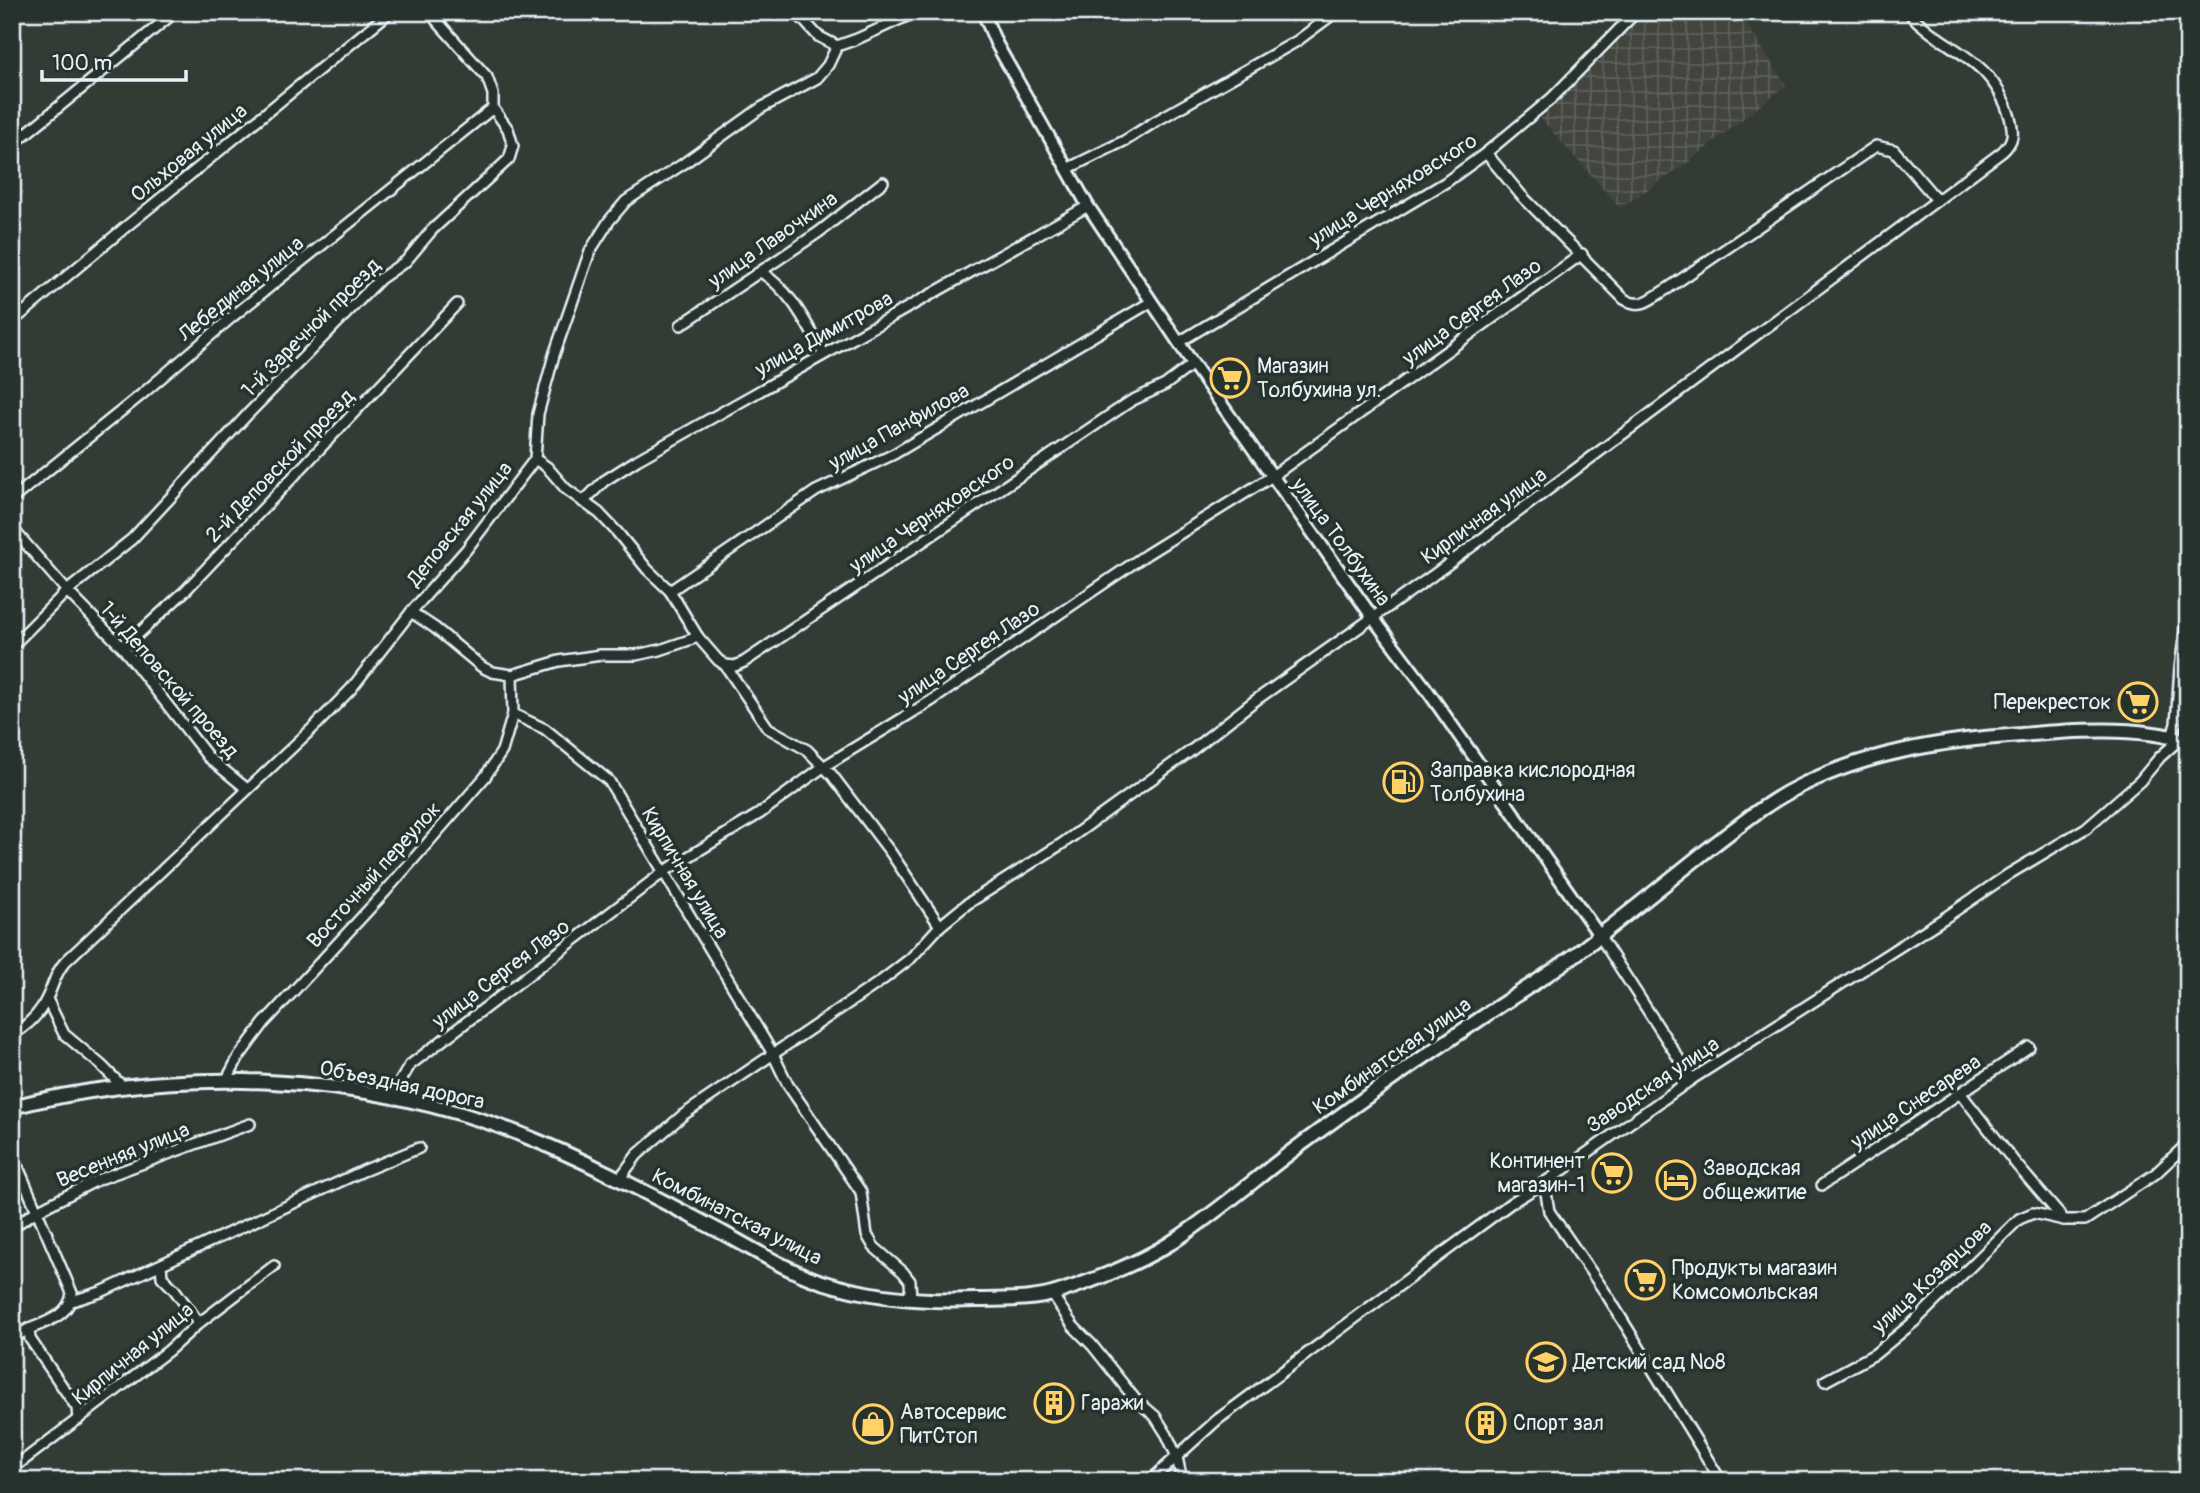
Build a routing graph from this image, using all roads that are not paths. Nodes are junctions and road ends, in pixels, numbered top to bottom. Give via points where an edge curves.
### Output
1 (175, 12) edge
2 (390, 12) edge
3 (429, 12) edge
4 (796, 12) edge
5 (916, 12) edge
6 (983, 12) edge
7 (1336, 12) edge
8 (1636, 12) edge
9 (1908, 12) edge
10 (837, 46) junction
11 (493, 108) junction
12 (12, 145) edge
13 (1486, 153) junction
14 (1067, 169) junction
15 (883, 182) dead end
16 (1937, 200) junction
17 (1088, 206) junction
18 (1582, 254) junction
19 (761, 272) junction
20 (1151, 302) junction
21 (457, 304) dead end
22 (12, 322) edge
23 (681, 325) dead end
24 (1179, 342) junction
25 (824, 354) junction
26 (1193, 364) junction
27 (535, 459) junction
28 (1271, 477) junction
29 (12, 499) edge
30 (583, 502) junction
31 (12, 528) edge
32 (67, 591) junction
33 (670, 591) junction
34 (2188, 610) edge
35 (411, 612) junction
36 (1373, 618) junction
37 (698, 636) junction
38 (12, 646) edge
39 (123, 648) junction
40 (725, 665) junction
41 (512, 675) junction
42 (513, 714) junction
43 (2180, 739) edge
44 (823, 767) junction
45 (247, 789) junction
46 (665, 872) junction
47 (940, 926) junction
48 (1599, 935) junction
49 (47, 999) junction
50 (12, 1035) edge
51 (2029, 1047) dead end
52 (773, 1054) junction
53 (1692, 1079) junction
54 (226, 1081) junction
55 (124, 1088) junction
56 (1961, 1094) junction
57 (394, 1099) junction
58 (12, 1107) edge
59 (250, 1124) dead end
60 (2188, 1143) edge
61 (419, 1148) dead end
62 (12, 1153) edge
63 (1553, 1177) junction
64 (620, 1178) junction
65 (1822, 1185) dead end
66 (37, 1211) junction
67 (2064, 1220) junction
68 (12, 1227) edge
69 (161, 1265) junction
70 (274, 1266) dead end
71 (1052, 1294) junction
72 (911, 1300) junction
73 (72, 1301) junction
74 (199, 1323) junction
75 (29, 1329) junction
76 (12, 1338) edge
77 (1825, 1381) dead end
78 (78, 1420) junction
79 (1177, 1457) junction
80 (12, 1468) edge
81 (1150, 1481) edge
82 (1182, 1481) edge
83 (1721, 1481) edge

1 - 12 street
2 - 22 street, Ольховая улица
3 - 11 street, 1-й Заречной проезд via 487,77
4 - 10 street via 818,36
5 - 10 street
6 - 14 street, улица Толбухина
7 - 14 street via 1297,41 1126,141
8 - 13 street, улица Черняховского via 1552,98
9 - 16 street, Кирпичная улица via 1971,59 1997,87 2014,132 2002,152
10 - 27 street, Деповская улица via 817,78 761,108 626,201 608,221 590,251 554,355 538,414
11 - 29 street, Лебединая улица
11 - 32 street, 1-й Заречной проезд via 508,129 513,146 509,159 432,230 406,261 380,279 132,539
13 - 18 street via 1521,195
13 - 24 street, улица Черняховского via 1446,182
14 - 17 street, улица Толбухина
15 - 19 street, улица Лавочкина
16 - 18 street via 1894,150 1876,146 1640,304 1624,299
16 - 36 street, Кирпичная улица
17 - 20 street, улица Толбухина
17 - 25 street, улица Димитрова
18 - 28 street, улица Сергея Лазо
19 - 23 street, улица Лавочкина
19 - 25 street via 791,299
20 - 24 street, улица Толбухина
20 - 33 street, улица Панфилова via 894,454 816,491
21 - 39 street, 2-й Деповской проезд via 185,591
24 - 26 street, улица Толбухина
25 - 30 street, улица Димитрова via 637,460 604,481
26 - 28 street, улица Толбухина
26 - 40 street, улица Черняховского via 744,662
27 - 30 street
27 - 35 street, Деповская улица via 466,550
28 - 36 street, улица Толбухина
28 - 44 street, улица Сергея Лазо
30 - 33 street
31 - 32 street, 1-й Деповской проезд
32 - 38 street, 1-й Заречной проезд
32 - 39 street, 1-й Деповской проезд
33 - 37 street
34 - 43 street via 2176,724
35 - 41 street via 482,667
35 - 45 street, Деповская улица via 351,689
36 - 47 street, Кирпичная улица via 1063,843
36 - 48 street, улица Толбухина
37 - 40 street
37 - 41 street via 660,650 559,661
39 - 45 street, 1-й Деповской проезд via 208,757
40 - 44 street via 768,728 807,750
41 - 42 street
42 - 46 street, Кирпичная улица via 545,729 609,781
42 - 54 street, Восточный переулок via 502,751 485,777 264,1023
43 - 48 main road, Комбинатская улица via 2129,732 1977,738 1852,764 1799,786 1759,810
43 - 53 street, Заводская улица via 2086,828
44 - 46 street, улица Сергея Лазо via 759,814
44 - 47 street via 891,853
45 - 49 street, Деповская улица via 55,972
46 - 52 street, Кирпичная улица
46 - 57 street, улица Сергея Лазо via 410,1065
47 - 52 street, Кирпичная улица via 911,958 881,981
48 - 53 street, улица Толбухина
48 - 71 main road, Комбинатская улица via 1355,1105 1176,1240 1132,1265
49 - 50 street, Деповская улица via 36,1017
49 - 55 street via 64,1034
51 - 56 street, улица Снесарева
52 - 64 street via 683,1115 637,1155
52 - 72 street, Кирпичная улица via 861,1192 867,1235 910,1281
53 - 63 street, Заводская улица
54 - 55 main road, Объездная дорога
54 - 57 main road, Объездная дорога via 325,1086
55 - 58 main road, Объездная дорога
56 - 65 street, улица Снесарева
56 - 67 street
57 - 64 main road, Объездная дорога via 517,1133
59 - 66 street, Весенняя улица via 97,1180
60 - 67 street via 2155,1174 2085,1220
61 - 69 street
62 - 66 street
63 - 79 street, Заводская улица via 1511,1203 1217,1420
63 - 83 street via 1546,1193 1549,1211
64 - 72 main road, Комбинатская улица via 817,1280
66 - 68 street, Весенняя улица
66 - 73 street via 68,1281
67 - 77 street, улица Козарцова via 2033,1213 2018,1219 1915,1321 1875,1354
69 - 73 street
69 - 74 street via 162,1277
70 - 74 street, Кирпичная улица
71 - 72 main road, Комбинатская улица via 1027,1299
71 - 79 street via 1073,1326 1155,1416
73 - 75 street via 56,1318
74 - 78 street, Кирпичная улица
75 - 76 street
75 - 78 street via 30,1339 77,1408
78 - 80 street, Кирпичная улица
79 - 81 street, Заводская улица
79 - 82 street

